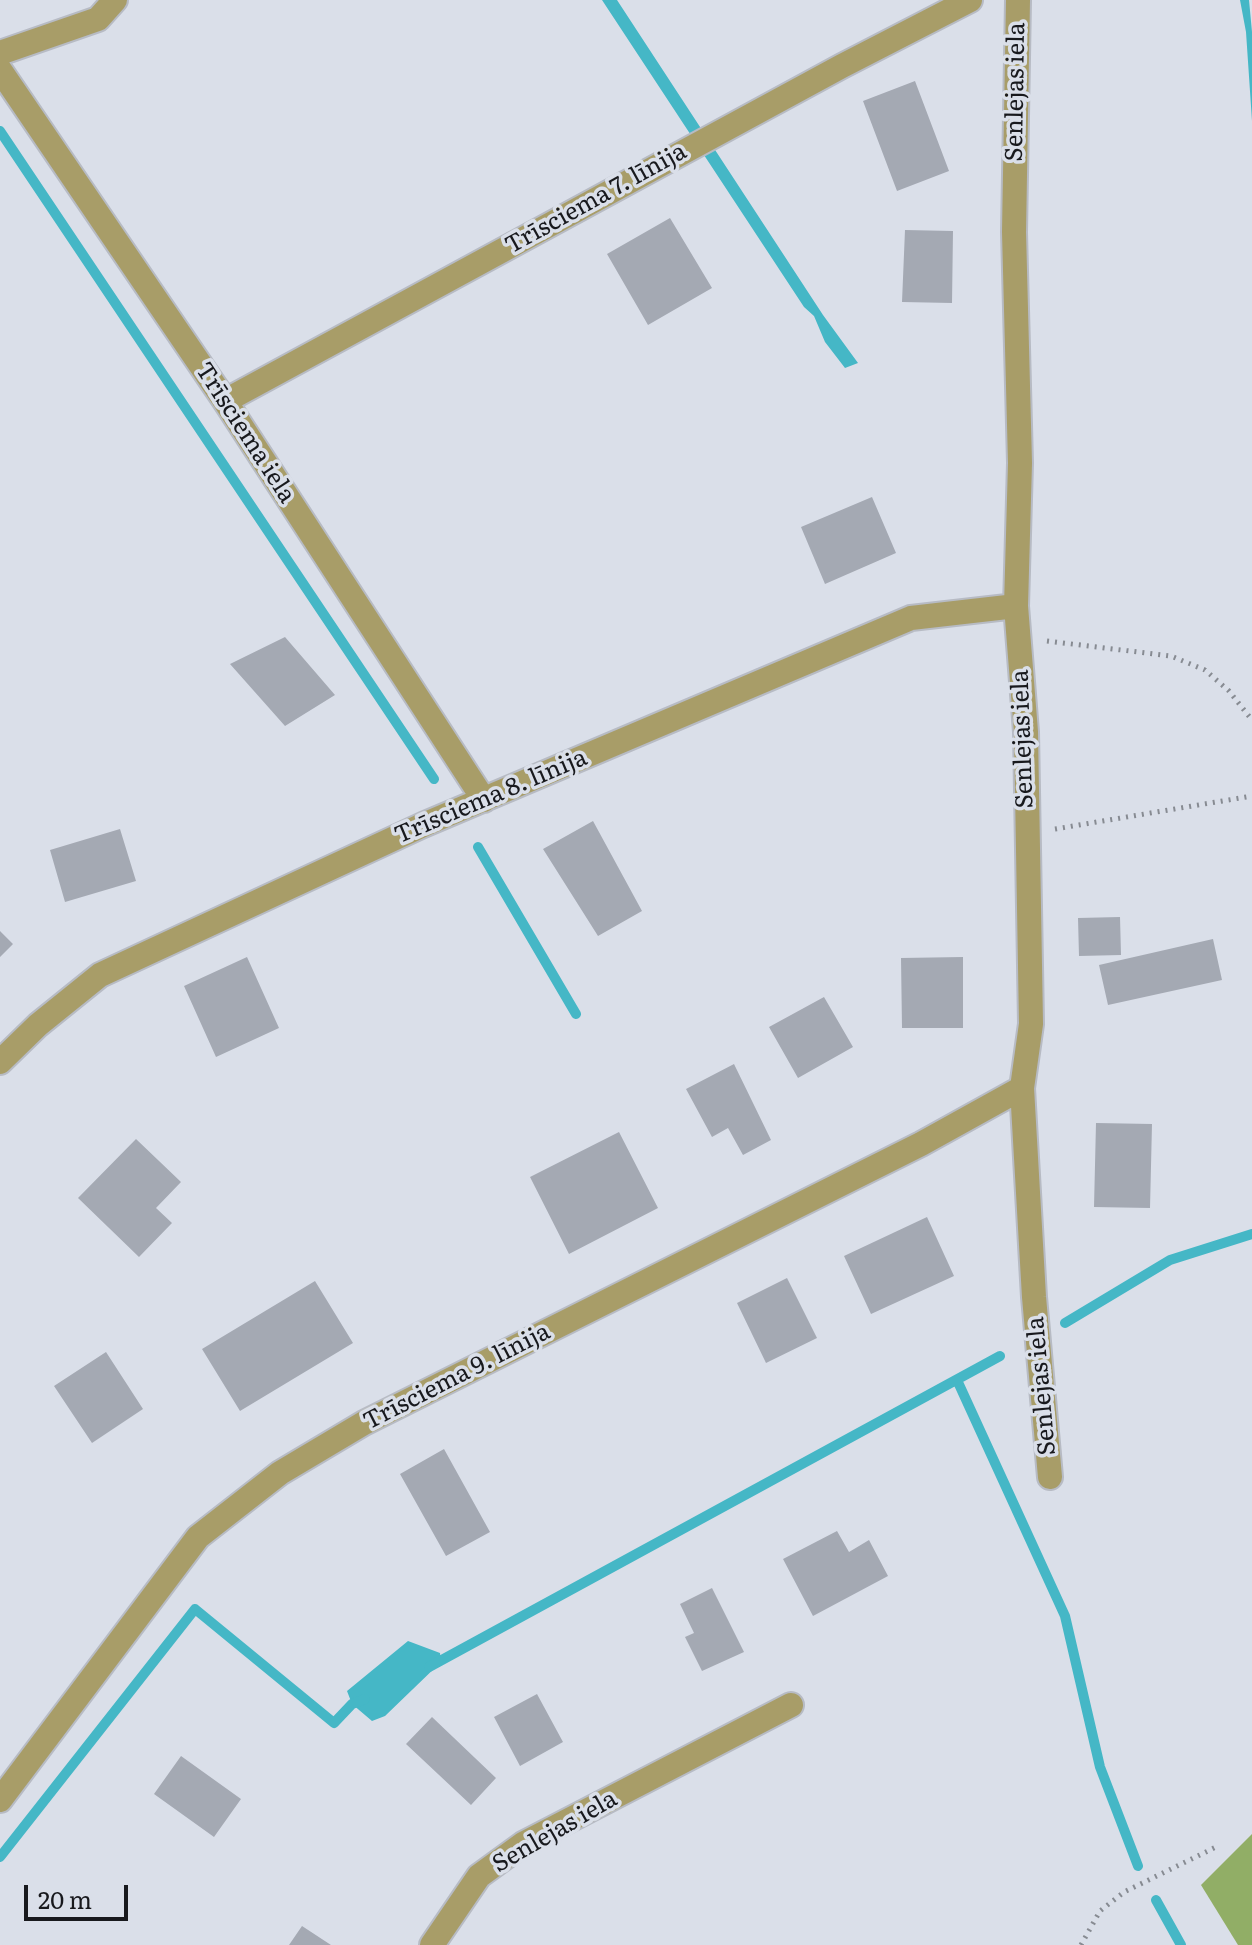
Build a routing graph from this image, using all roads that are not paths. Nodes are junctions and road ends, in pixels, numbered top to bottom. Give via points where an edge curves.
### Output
1 (115, 0) edge
2 (970, 0) edge
3 (1018, 0) edge
4 (0, 53) edge
5 (0, 70) edge
6 (225, 401) junction
7 (1016, 606) junction
8 (484, 800) junction
9 (0, 1062) edge
10 (1022, 1088) junction
11 (1050, 1477) dead end
12 (791, 1705) dead end
13 (0, 1800) edge
14 (432, 1945) edge

1 - 4 street via 98,19
2 - 6 street, Trīsciema 7. līnija
3 - 7 street, Senlejas iela
5 - 6 street, Trīsciema iela
6 - 8 street, Trīsciema iela
7 - 8 street, Trīsciema 8. līnija via 911,618
7 - 10 street, Senlejas iela via 1026,732 1031,1024
8 - 9 street, Trīsciema 8. līnija via 100,975
10 - 11 street, Senlejas iela
10 - 13 street, Trīsciema 9. līnija via 921,1144 364,1423 280,1473 198,1537
12 - 14 street, Senlejas iela via 523,1844 479,1876

